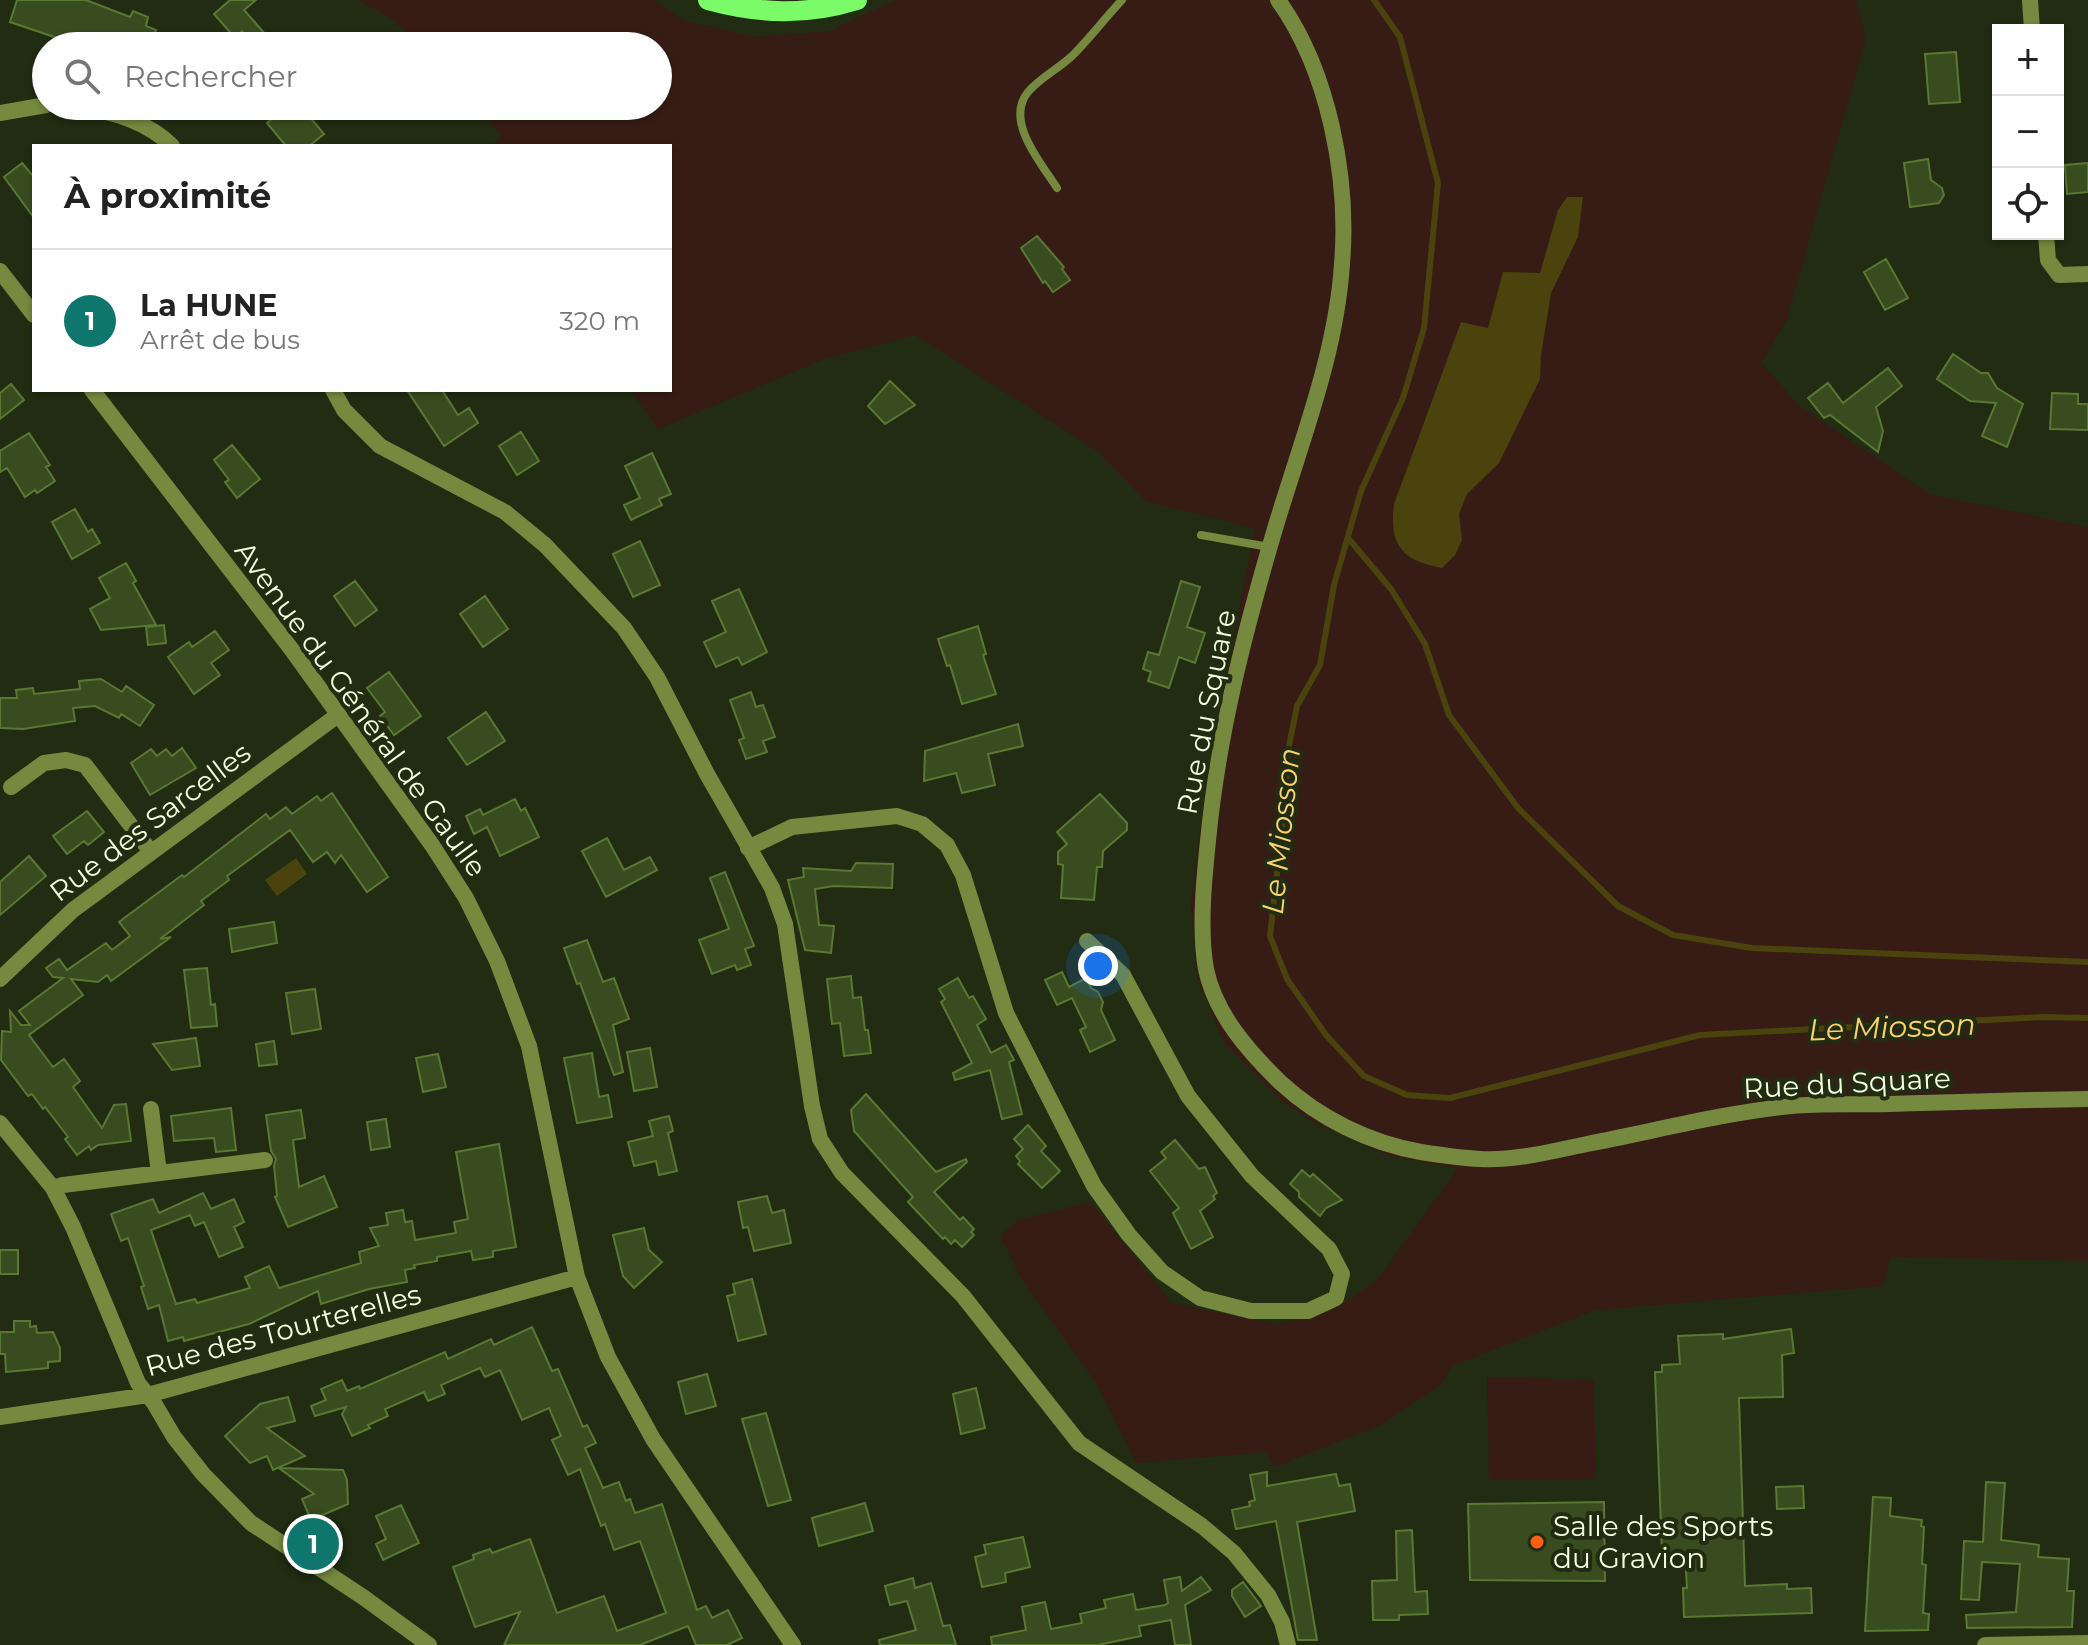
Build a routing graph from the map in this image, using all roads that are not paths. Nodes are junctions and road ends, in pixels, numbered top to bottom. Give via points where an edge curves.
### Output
1 (708, 0) edge
2 (857, 0) edge
3 (1122, 0) edge
4 (1278, 0) edge
5 (2030, 0) edge
6 (2032, 24) edge
7 (32, 107) edge
8 (0, 113) edge
9 (133, 120) edge
10 (169, 144) edge
11 (1057, 188) dead end
12 (2046, 240) edge
13 (0, 271) edge
14 (2088, 274) edge
15 (32, 312) edge
16 (94, 392) edge
17 (334, 392) edge
18 (1201, 535) dead end
19 (1270, 547) junction
20 (338, 715) junction
21 (11, 787) dead end
22 (748, 848) junction
23 (151, 852) junction
24 (1087, 941) dead end
25 (0, 979) edge
26 (2088, 1099) edge
27 (151, 1109) dead end
28 (0, 1123) edge
29 (265, 1160) dead end
30 (159, 1173) junction
31 (53, 1188) junction
32 (577, 1277) junction
33 (148, 1395) junction
34 (0, 1417) edge
35 (2088, 1643) edge
36 (429, 1645) edge
37 (793, 1645) edge
38 (1288, 1645) edge
39 (1985, 1645) edge

1 - 2 main road via 770,13 832,8
3 - 11 lane via 1022,102 1025,132
4 - 19 street, Rue du Square via 1309,50 1319,81 1340,183 1343,233 1331,340
5 - 6 street
7 - 8 street
9 - 10 street
12 - 14 street via 2048,260 2059,275
13 - 15 street
16 - 20 street, Avenue du Général de Gaulle
17 - 22 street via 344,410 380,446 505,512 586,586 624,628 657,677
18 - 19 lane
19 - 26 street, Rue du Square via 1237,662 1214,774 1203,934 1206,971 1224,1015 1250,1054 1327,1118 1416,1151 1483,1160 1792,1106
20 - 23 street, Rue des Sarcelles
20 - 32 street, Avenue du Général de Gaulle via 432,845 497,961 529,1046
21 - 23 street via 44,763 66,760 85,765
22 - 24 street via 792,827 897,816 922,824 947,845 963,875 1006,1013 1094,1186 1129,1235 1162,1272 1200,1298 1251,1311 1308,1311 1336,1298 1342,1274 1329,1249 1252,1176 1188,1096 1123,975
22 - 38 street via 772,888 785,924 812,1106 820,1139 842,1173 963,1296 1079,1443 1234,1553 1268,1595
23 - 25 street, Rue des Sarcelles via 73,910
27 - 30 street
28 - 31 street
29 - 30 street
30 - 31 street
31 - 33 street via 138,1383
32 - 33 street, Rue des Tourterelles
32 - 37 street, Avenue du Général de Gaulle via 630,1401
33 - 34 street, Rue des Tourterelles
33 - 36 street via 203,1474 251,1523
35 - 39 street

